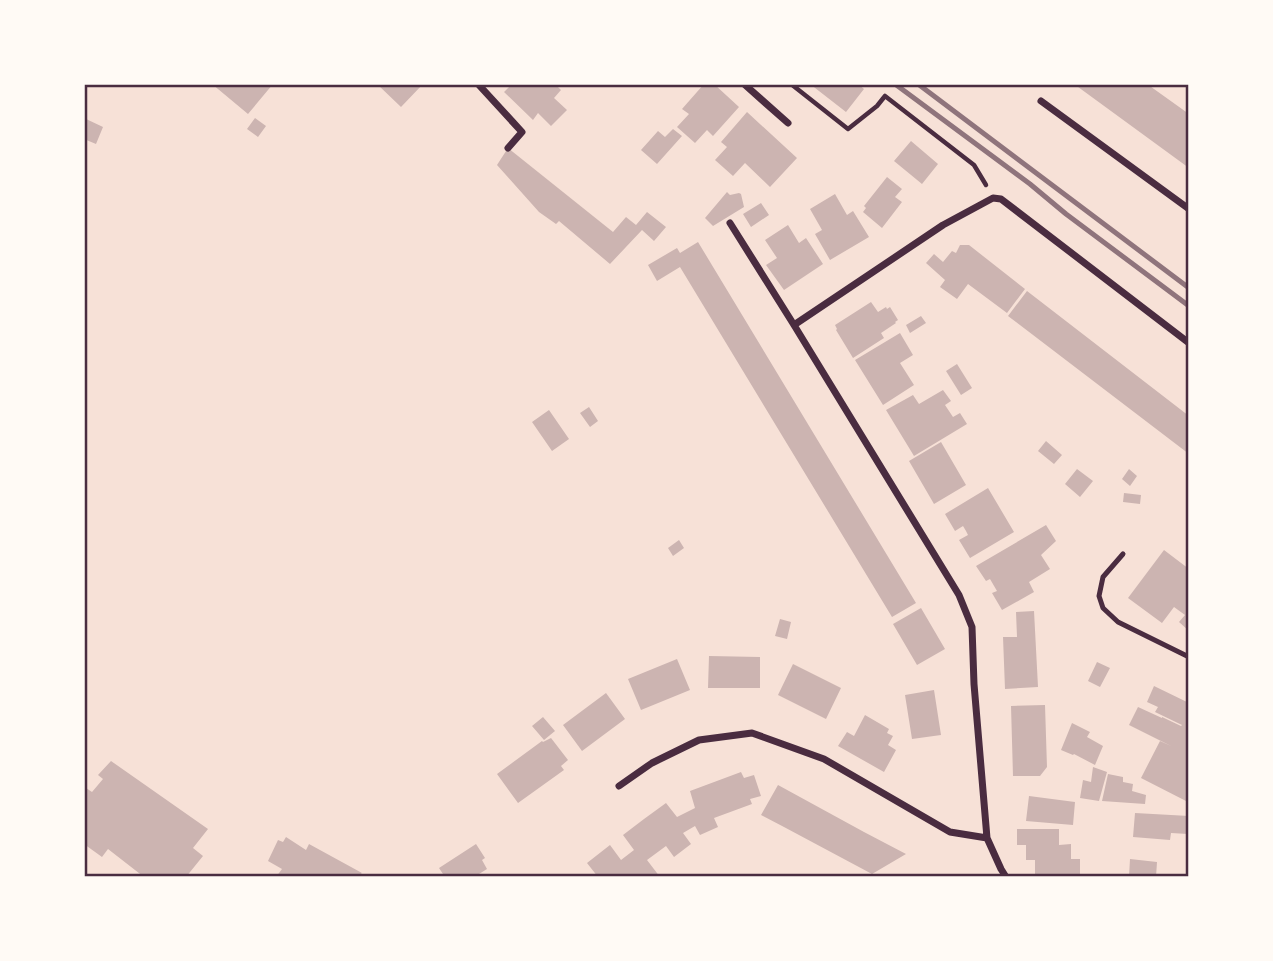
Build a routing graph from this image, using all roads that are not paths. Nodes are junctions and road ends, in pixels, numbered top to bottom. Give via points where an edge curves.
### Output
1 (478, 84) edge
2 (744, 84) edge
3 (1041, 101) dead end
4 (788, 123) dead end
5 (508, 148) dead end
6 (1189, 209) edge
7 (730, 223) dead end
8 (794, 324) junction
9 (1189, 342) edge
10 (1123, 554) dead end
11 (1189, 657) edge
12 (619, 786) dead end
13 (986, 838) junction
14 (1006, 877) edge

1 - 5 street via 522,132
2 - 4 street
3 - 6 street
7 - 8 street
8 - 9 street via 943,225 993,198 1001,199
8 - 13 street via 959,595 972,627
10 - 11 lane via 1103,577 1099,597 1103,608 1118,622
12 - 13 street via 699,740 752,733 824,759 950,832
13 - 14 street

